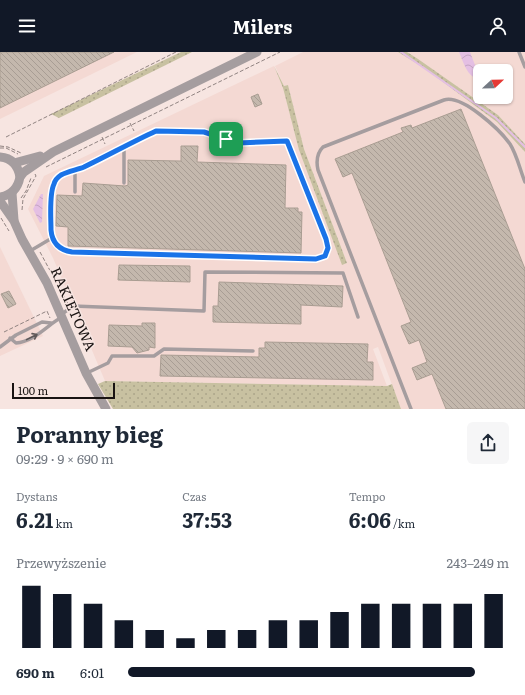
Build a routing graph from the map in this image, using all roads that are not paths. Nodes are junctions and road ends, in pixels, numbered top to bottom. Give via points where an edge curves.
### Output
1 (257, 52) edge
2 (519, 52) edge
3 (525, 67) edge
4 (124, 145) junction
5 (53, 152) junction
6 (0, 157) edge
7 (14, 163) junction
8 (75, 170) junction
9 (20, 177) junction
10 (525, 182) edge
11 (124, 183) dead end
12 (75, 192) dead end
13 (12, 193) junction
14 (0, 197) edge
15 (0, 201) edge
16 (14, 221) junction
17 (52, 238) junction
18 (33, 249) junction
19 (62, 316) junction
20 (358, 317) dead end
21 (51, 322) junction
22 (10, 338) junction
23 (0, 347) edge
24 (253, 351) dead end
25 (86, 373) junction
26 (106, 409) edge
27 (411, 409) edge

1 - 5 street via 130,121
2 - 3 lane
4 - 8 lane
4 - 11 lane
4 - 17 lane via 156,131 204,132 238,143 287,141 326,239 327,253 316,259 72,252 62,249
5 - 7 street
5 - 9 street
6 - 7 street
7 - 9 street
8 - 12 lane
8 - 17 lane via 60,175 52,186
9 - 13 street via 18,186
10 - 27 lane via 510,145 490,122 454,99 444,100 327,146 319,152 318,170
13 - 14 street
13 - 16 street, RAKIETOWA
15 - 16 street, RAKIETOWA
16 - 18 street, RAKIETOWA
17 - 18 lane
18 - 19 street, RAKIETOWA
19 - 20 lane via 73,306 204,311 205,272 343,273
19 - 21 lane
19 - 25 street, RAKIETOWA
21 - 22 lane via 42,322
22 -> 21 lane via 20,343 45,330
22 - 23 lane
24 - 25 lane via 164,349 154,356 112,356 108,363
25 - 26 street, RAKIETOWA

